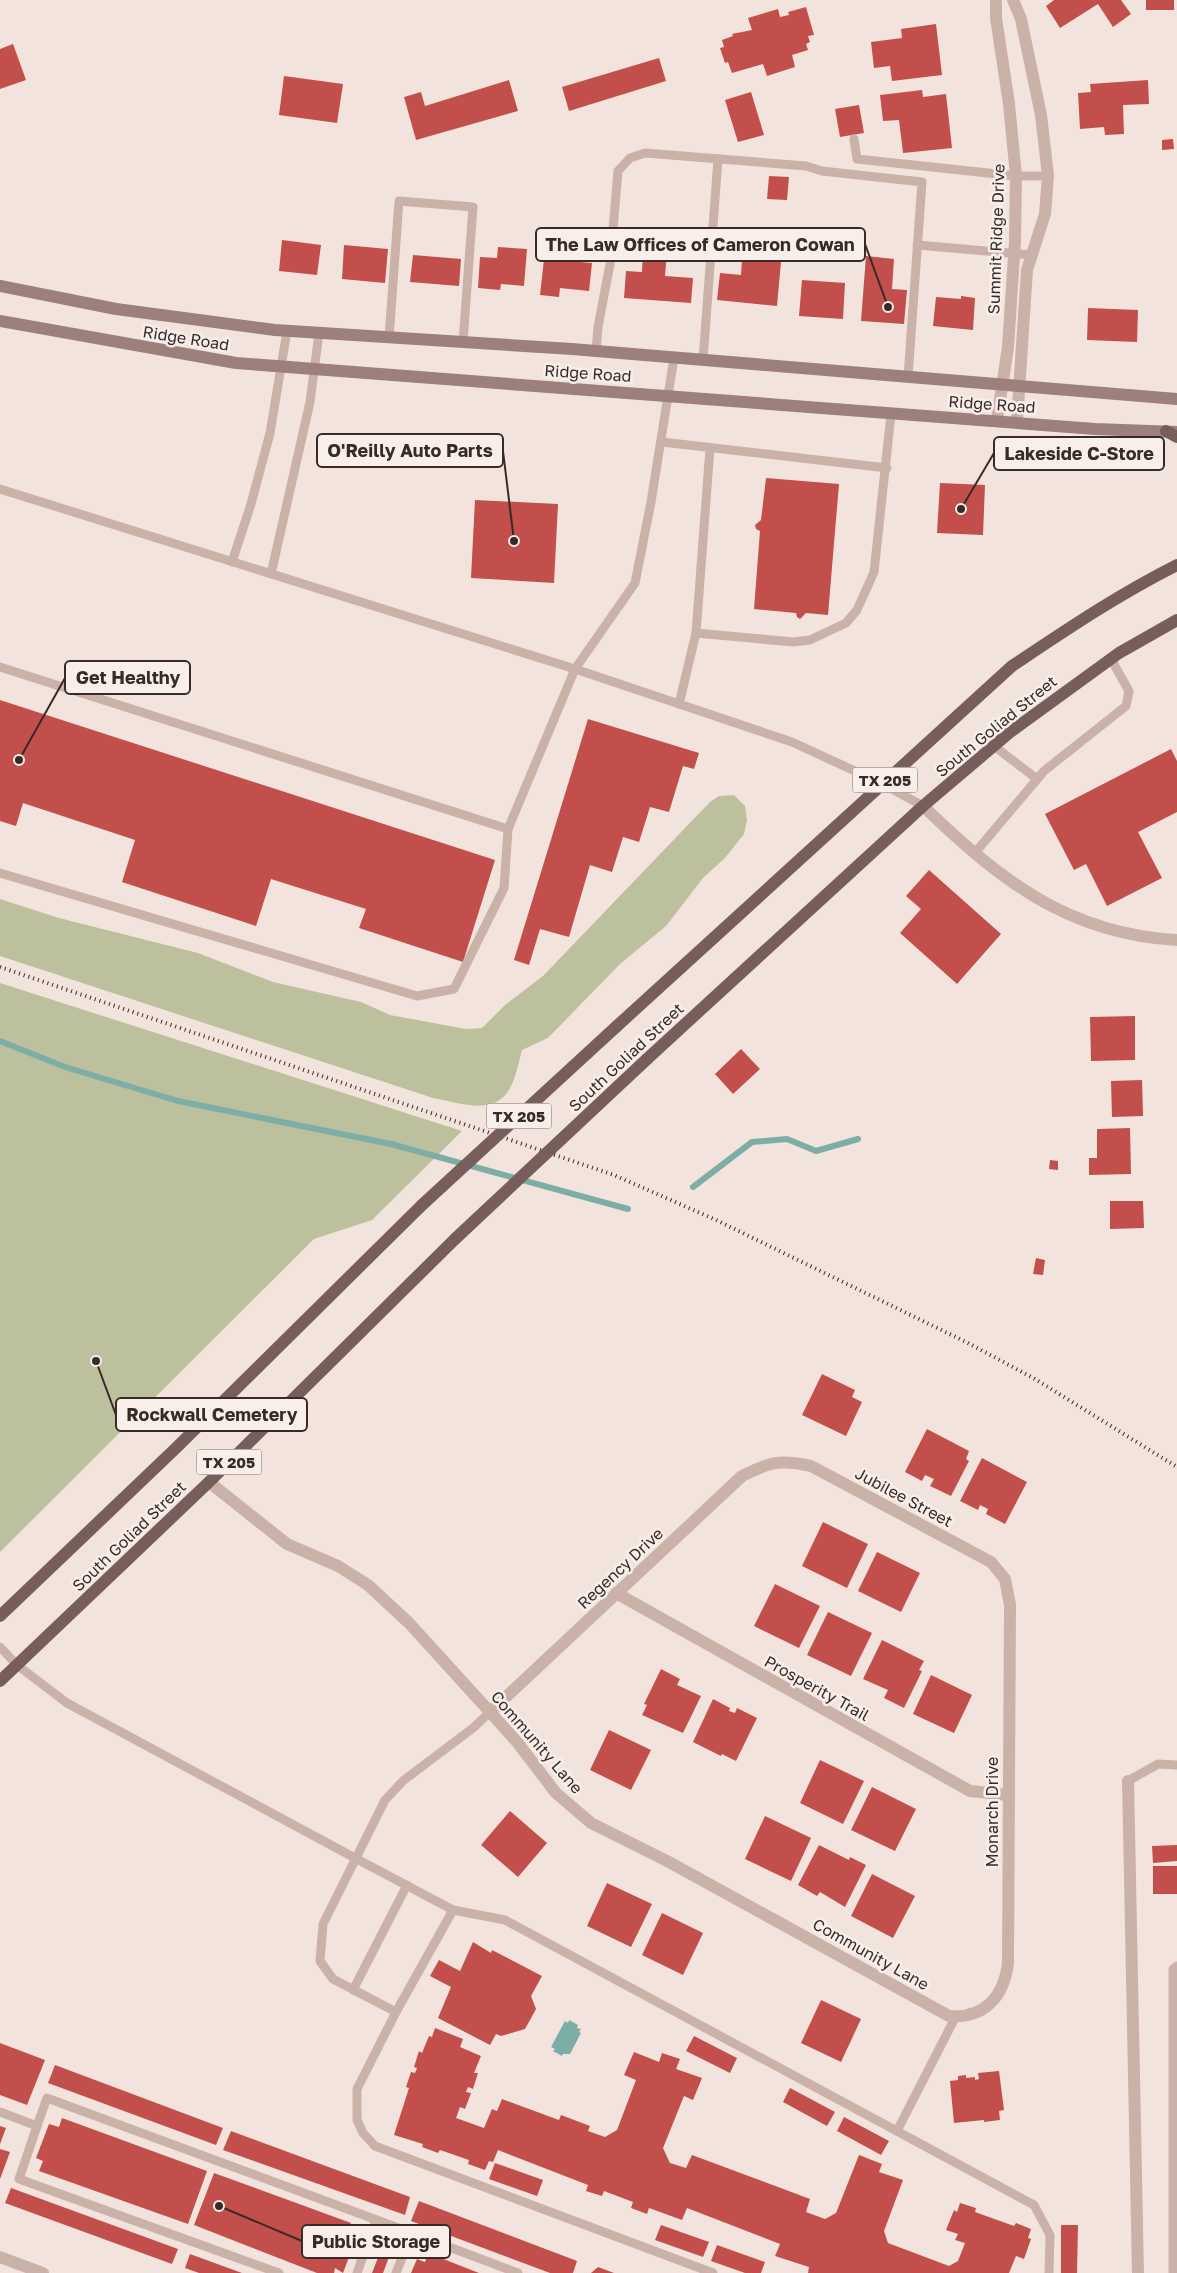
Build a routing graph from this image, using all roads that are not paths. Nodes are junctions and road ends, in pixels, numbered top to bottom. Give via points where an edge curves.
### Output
1 (996, 0) edge
2 (1013, 0) edge
3 (854, 139) dead end
4 (718, 159) junction
5 (1016, 176) junction
6 (1048, 176) junction
7 (917, 245) junction
8 (1014, 254) junction
9 (1032, 255) junction
10 (0, 286) edge
11 (0, 321) edge
12 (287, 331) junction
13 (319, 333) junction
14 (390, 338) junction
15 (463, 342) junction
16 (596, 351) junction
17 (674, 358) junction
18 (703, 360) junction
19 (282, 366) junction
20 (315, 369) junction
21 (908, 377) junction
22 (1002, 385) junction
23 (1020, 386) junction
24 (669, 395) junction
25 (1177, 399) edge
26 (891, 414) junction
27 (997, 420) junction
28 (1018, 422) junction
29 (1173, 433) edge
30 (662, 442) junction
31 (710, 448) junction
32 (886, 468) junction
33 (0, 489) edge
34 (232, 562) junction
35 (1177, 565) edge
36 (271, 574) junction
37 (1177, 620) edge
38 (696, 633) junction
39 (1111, 659) junction
40 (0, 667) edge
41 (575, 669) junction
42 (679, 704) junction
43 (994, 746) junction
44 (1037, 779) junction
45 (881, 783) junction
46 (923, 806) junction
47 (508, 829) junction
48 (974, 854) junction
49 (0, 873) edge
50 (1177, 940) edge
51 (780, 1462) joint
52 (209, 1482) junction
53 (1005, 1579) joint
54 (616, 1593) junction
55 (0, 1616) edge
56 (0, 1648) edge
57 (17, 1665) junction
58 (0, 1681) edge
59 (490, 1712) junction
60 (1177, 1765) edge
61 (1128, 1781) joint
62 (1008, 1795) junction
63 (355, 1858) junction
64 (407, 1885) junction
65 (454, 1910) junction
66 (1177, 1966) edge
67 (353, 1990) junction
68 (396, 2012) junction
69 (956, 2016) junction
70 (1175, 2031) edge
71 (0, 2112) edge
72 (37, 2126) junction
73 (897, 2131) junction
74 (376, 2220) junction
75 (412, 2233) junction
76 (0, 2257) edge
77 (43, 2273) edge
78 (279, 2273) edge
79 (356, 2273) edge
80 (396, 2273) edge
81 (518, 2273) edge
82 (713, 2273) edge
83 (1049, 2273) edge
84 (1138, 2273) edge
85 (1173, 2273) edge

1 - 5 street, Summit Ridge Drive
2 - 6 street, Summit Ridge Drive via 1021,20 1041,115
3 - 5 lane via 857,159
4 - 7 lane via 806,166 822,171 922,182
4 - 16 lane via 645,153 630,158 618,171 610,264
4 - 18 lane
5 - 6 lane
5 - 8 street, Summit Ridge Drive
6 - 9 street, Summit Ridge Drive via 1045,214
7 - 8 lane
7 - 21 lane
8 - 9 lane
8 - 22 street, Summit Ridge Drive via 1008,347
9 - 23 street, Summit Ridge Drive via 1027,270
10 - 12 main road, Ridge Road via 116,309
11 - 19 main road, Ridge Road via 236,363
12 - 13 main road, Ridge Road
12 - 19 lane
13 - 14 main road, Ridge Road
13 - 20 lane
14 - 15 main road, Ridge Road
14 - 15 lane via 399,201 472,207
15 - 16 main road, Ridge Road
16 - 17 main road, Ridge Road
17 - 18 main road, Ridge Road
17 - 24 lane
18 - 21 main road, Ridge Road
19 - 20 main road, Ridge Road
19 - 34 lane via 268,442
20 - 24 main road, Ridge Road
20 - 36 lane
21 - 22 main road, Ridge Road
22 - 23 main road, Ridge Road
22 - 27 street, Summit Ridge Drive
23 - 25 main road, Ridge Road
23 - 28 street, Summit Ridge Drive
24 - 26 main road, Ridge Road
24 - 30 lane
26 - 27 main road, Ridge Road
26 - 32 lane
27 - 28 main road, Ridge Road
28 - 29 main road, Ridge Road
30 - 31 lane
30 - 41 lane via 635,583
31 - 32 lane
31 - 38 lane
32 - 38 lane via 874,572 857,610 846,623 810,640 793,642
33 - 34 lane
34 - 36 lane
35 - 45 main road, South Goliad Street / TX 205 via 1145,581 1012,666
36 - 41 lane
37 - 39 main road, South Goliad Street / TX 205
38 - 42 lane
39 - 43 main road, South Goliad Street / TX 205
39 - 44 lane via 1129,692 1126,706
40 - 47 lane
41 - 42 lane
41 - 47 lane
42 - 45 lane via 792,742
43 - 44 lane
43 - 46 main road, South Goliad Street / TX 205
44 - 48 lane
45 - 46 lane
45 - 55 main road, South Goliad Street / TX 205, bridge via 422,1206
46 - 48 street
46 - 52 main road, South Goliad Street / TX 205, bridge via 455,1239
47 - 49 lane via 504,888 454,990 417,996
48 - 50 street via 1003,878 1069,915 1111,929
51 - 53 street, Jubilee Street via 812,1466 991,1562
51 - 54 street, Regency Drive via 767,1463 742,1476
52 - 57 main road, South Goliad Street / TX 205
52 - 59 street, Community Lane via 287,1544 338,1566 368,1586 409,1623
53 - 62 street, Monarch Drive via 1010,1605
54 - 59 street, Regency Drive
54 - 62 street, Prosperity Trail via 970,1791
56 - 57 lane
57 - 58 main road, South Goliad Street / TX 205
57 - 63 lane via 68,1703
59 - 63 lane via 404,1780 385,1800
59 - 69 street, Community Lane via 556,1793 591,1823 669,1862 949,2016
60 - 61 lane via 1158,1764
61 - 84 street
62 - 69 street, Monarch Drive via 1006,1978 999,1994 989,2004 975,2014
63 - 64 lane
63 - 67 lane via 323,1924 320,1961 333,1979
64 - 65 lane
64 - 67 lane
65 - 68 lane
65 - 73 lane via 505,1920
66 - 70 lane via 1173,1969
67 - 68 lane
68 - 82 lane via 357,2089 357,2120 363,2134 375,2146
69 - 73 lane
70 - 85 lane
71 - 72 lane
72 - 74 lane via 47,2098
72 - 78 lane via 19,2179
73 - 83 lane via 1034,2205 1050,2235
74 - 75 lane
74 - 79 lane
75 - 80 lane
75 - 81 lane
76 - 77 street

